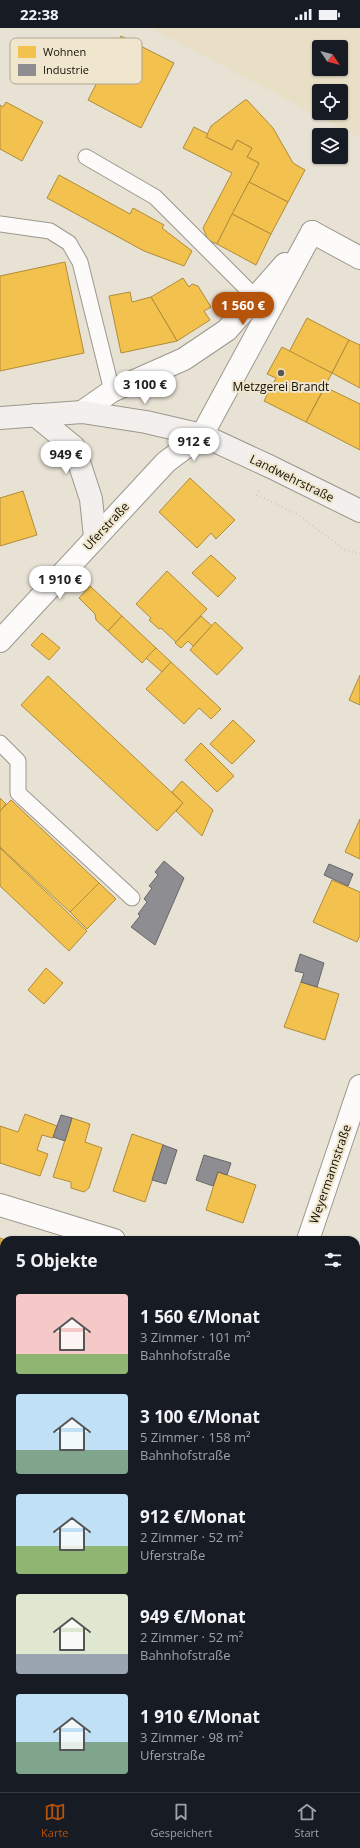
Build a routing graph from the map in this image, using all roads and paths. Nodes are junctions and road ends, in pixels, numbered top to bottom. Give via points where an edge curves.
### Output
1 (86, 157) dead end
2 (0, 224) edge
3 (360, 258) edge
4 (264, 303) junction
5 (112, 391) junction
6 (82, 412) junction
7 (35, 415) junction
8 (0, 418) edge
9 (202, 435) junction
10 (271, 467) junction
11 (360, 511) edge
12 (95, 537) junction
13 (360, 554) edge
14 (0, 641) edge
15 (0, 743) edge
16 (132, 898) dead end
17 (360, 1086) edge
18 (0, 1205) edge
19 (101, 1236) edge
20 (309, 1236) edge

1 - 4 lane via 156,196
2 - 5 lane via 50,231 69,243 80,262
3 - 4 street via 312,232
4 - 5 street via 184,359
4 - 9 street
5 - 6 street
6 - 7 main road, Landwehrstraße
6 - 9 main road, Landwehrstraße via 146,422
7 - 8 main road, Landwehrstraße
7 - 12 main road via 74,447 91,499
9 - 10 main road, Landwehrstraße
9 - 12 street, Uferstraße via 166,462
10 - 11 main road, Landwehrstraße
10 - 13 path via 258,495 297,514 345,550
12 - 14 street, Uferstraße
15 - 16 lane via 18,761 18,793
17 - 20 street, Weyermannstraße
18 - 19 street

